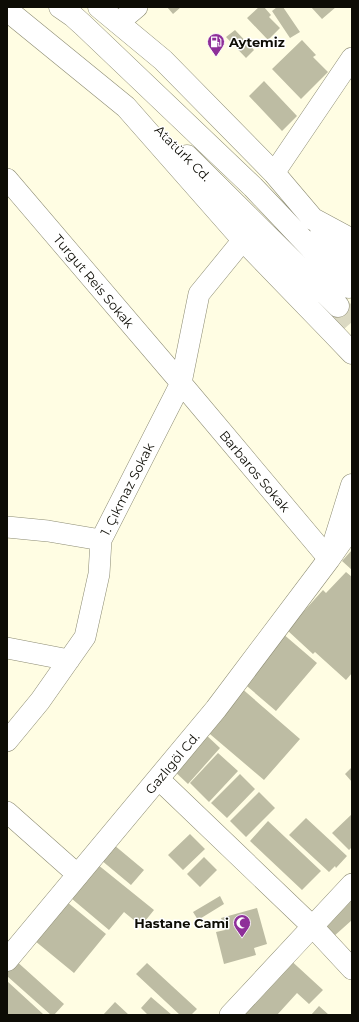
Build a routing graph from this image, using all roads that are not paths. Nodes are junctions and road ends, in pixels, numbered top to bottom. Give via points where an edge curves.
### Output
1 (21, 7) edge
2 (60, 7) edge
3 (99, 7) edge
4 (137, 7) edge
5 (7, 10) edge
6 (118, 23) junction
7 (352, 58) edge
8 (274, 172) junction
9 (7, 179) edge
10 (313, 220) junction
11 (243, 240) junction
12 (352, 240) edge
13 (352, 264) edge
14 (349, 287) tunnel mouth
15 (338, 306) tunnel mouth
16 (342, 334) edge
17 (352, 353) edge
18 (181, 383) junction
19 (352, 485) edge
20 (352, 526) edge
21 (7, 527) edge
22 (100, 540) junction
23 (329, 559) junction
24 (7, 648) edge
25 (69, 660) junction
26 (7, 742) edge
27 (158, 779) junction
28 (7, 812) edge
29 (78, 875) junction
30 (352, 884) edge
31 (313, 927) junction
32 (7, 960) edge
33 (352, 969) edge
34 (230, 1015) edge

1 - 15 main road, Atatürk Cd. via 99,69
2 - 14 main road, Atatürk Cd. via 83,25 253,187
3 - 6 main road
4 - 6 street
5 - 11 main road via 126,107
6 - 8 main road via 163,60
7 - 8 street
8 - 10 main road
9 - 18 street, Turgut Reis Sokak
10 - 12 main road
10 - 13 main road
11 - 16 main road
11 - 18 street, 1. Çıkmaz Sokak via 199,294
16 - 17 main road
18 - 22 street, 1. Çıkmaz Sokak
18 - 23 street, Barbaros Sokak
19 - 23 main road, Gazlıgöl Cd.
20 - 23 main road, Gazlıgöl Cd.
21 - 22 street
22 - 25 street, 1. Çıkmaz Sokak via 99,574 85,637
23 - 27 main road, Gazlıgöl Cd. via 216,709
24 - 25 street
25 - 26 street, 1. Çıkmaz Sokak
27 - 29 main road, Gazlıgöl Cd.
27 - 31 street
28 - 29 street
29 - 32 main road, Gazlıgöl Cd.
30 - 31 street
31 - 33 street
31 - 34 street

